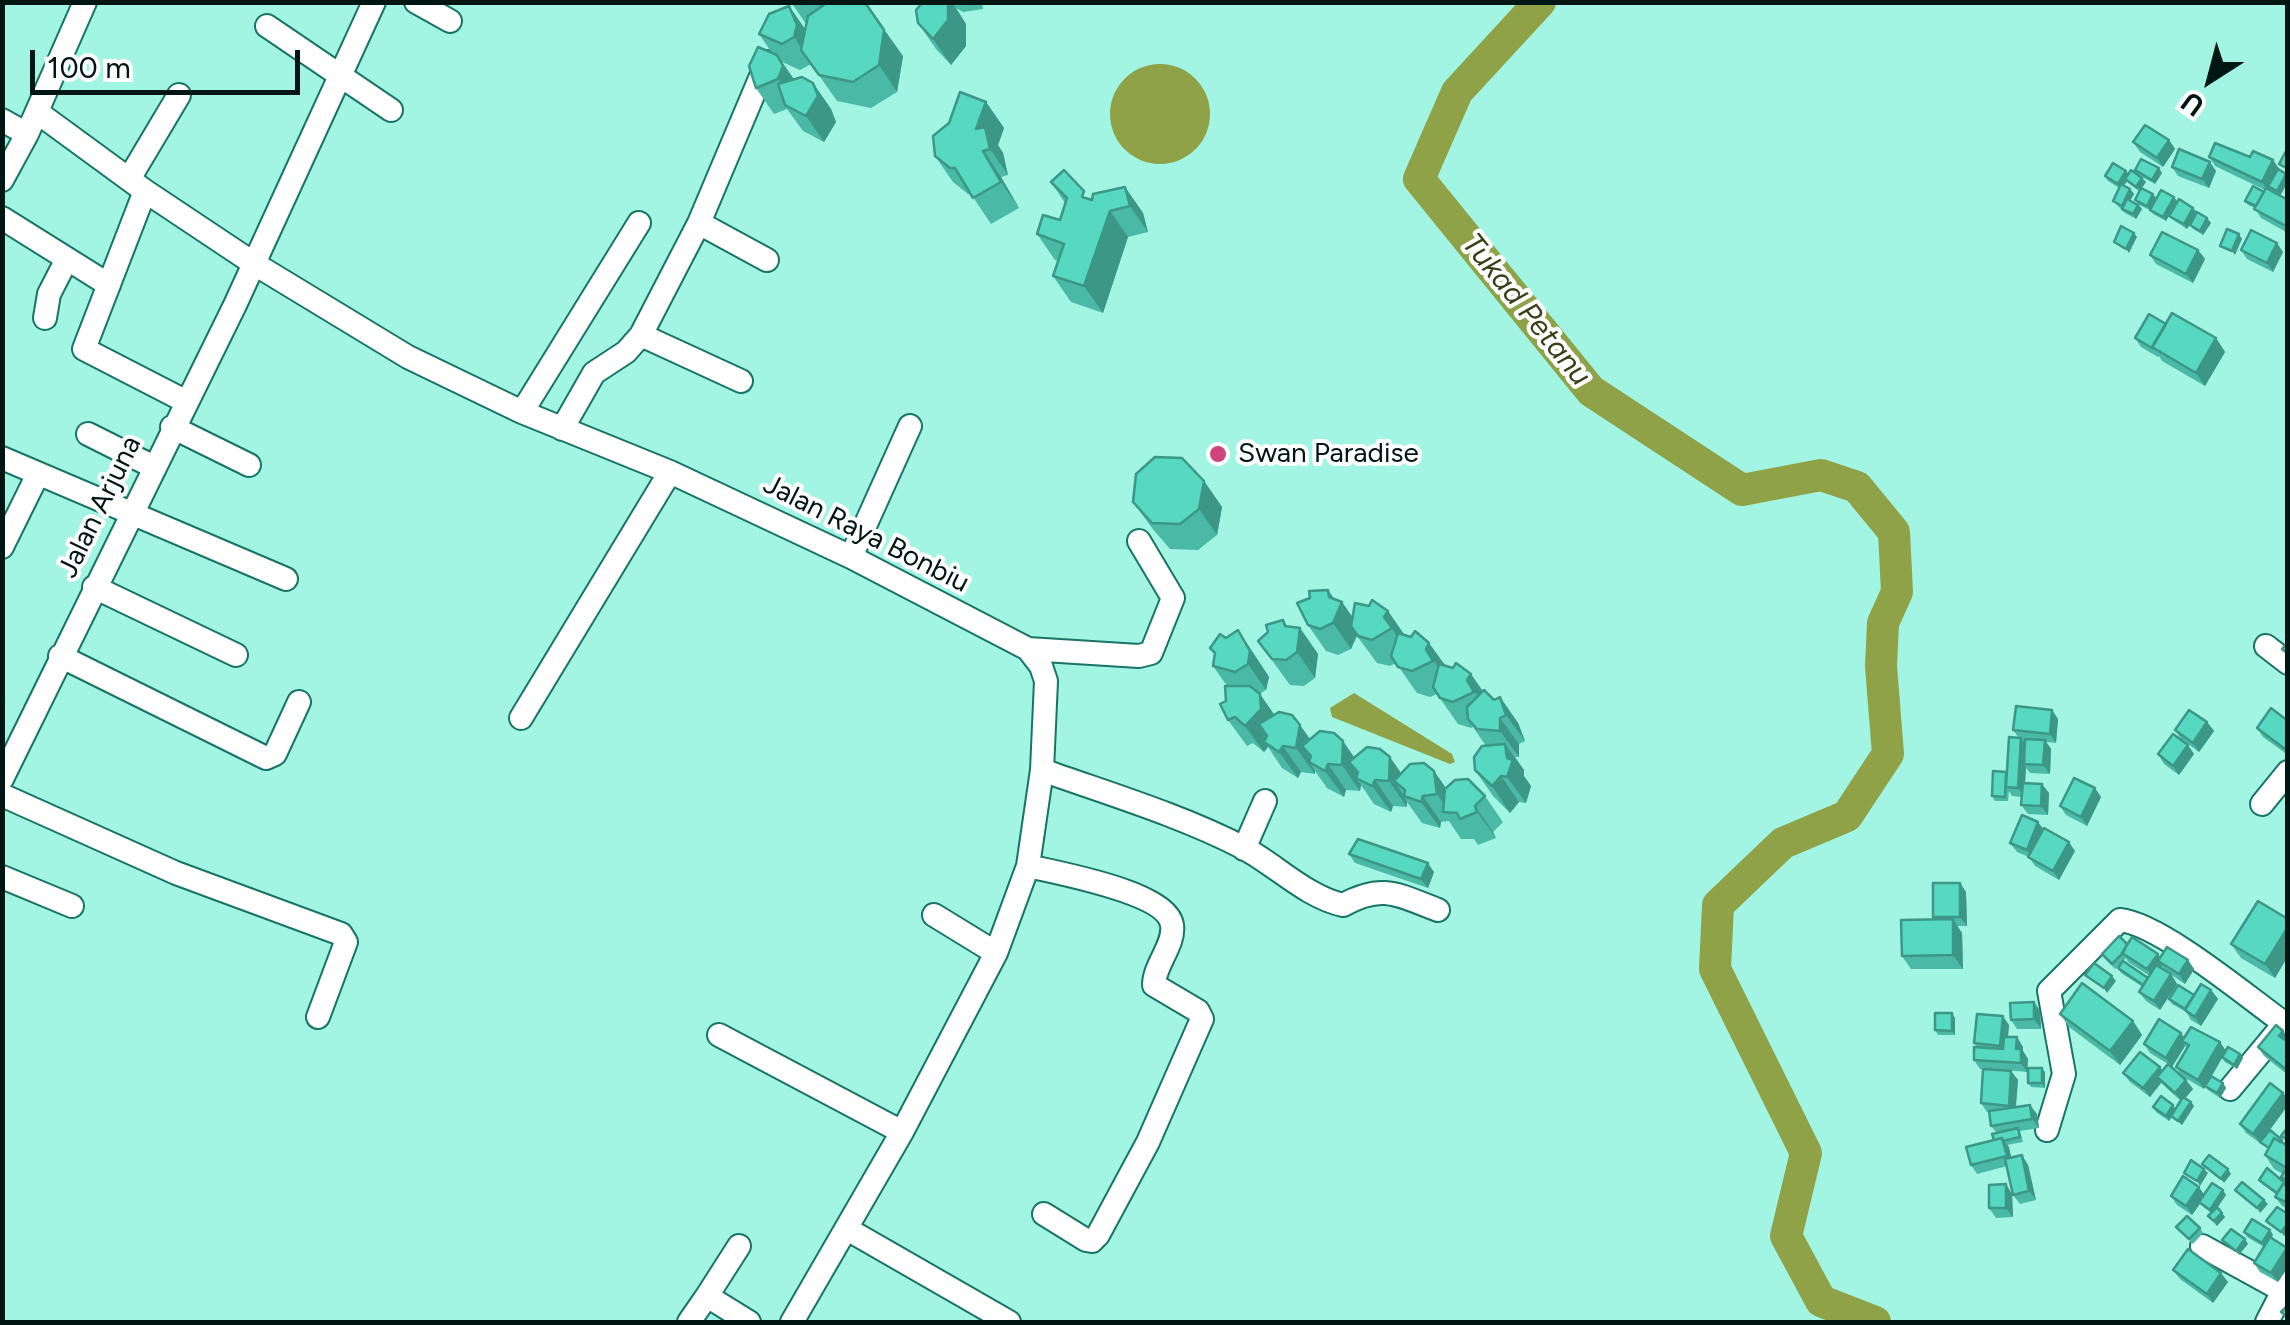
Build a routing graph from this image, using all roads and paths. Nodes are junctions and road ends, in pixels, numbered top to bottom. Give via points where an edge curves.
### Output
1 (84, 2) edge
2 (374, 2) edge
3 (416, 2) edge
4 (450, 21) dead end
5 (268, 26) dead end
6 (777, 39) edge
7 (339, 74) junction
8 (179, 94) dead end
9 (391, 110) dead end
10 (2, 120) edge
11 (32, 123) junction
12 (2, 180) edge
13 (137, 185) junction
14 (2, 218) edge
15 (639, 223) dead end
16 (699, 223) junction
17 (67, 259) junction
18 (767, 260) dead end
19 (254, 263) junction
20 (108, 285) junction
21 (46, 318) dead end
22 (641, 336) junction
23 (741, 381) dead end
24 (186, 402) junction
25 (522, 412) junction
26 (910, 426) dead end
27 (172, 428) junction
28 (562, 429) junction
29 (88, 434) dead end
30 (2, 458) edge
31 (249, 464) dead end
32 (154, 466) junction
33 (670, 472) junction
34 (38, 474) junction
35 (130, 514) junction
36 (1139, 541) dead end
37 (2, 547) edge
38 (851, 557) junction
39 (286, 579) dead end
40 (94, 587) junction
41 (2266, 646) dead end
42 (1028, 649) junction
43 (236, 655) dead end
44 (60, 656) junction
45 (2288, 663) edge
46 (299, 702) dead end
47 (520, 718) dead end
48 (1042, 770) junction
49 (2288, 772) edge
50 (2, 779) edge
51 (2, 795) edge
52 (1265, 801) dead end
53 (2262, 804) dead end
54 (1244, 848) junction
55 (1028, 866) junction
56 (2, 877) edge
57 (72, 906) dead end
58 (1438, 910) dead end
59 (934, 915) dead end
60 (996, 954) junction
61 (318, 1017) dead end
62 (2286, 1024) edge
63 (719, 1034) dead end
64 (2230, 1089) dead end
65 (2047, 1130) dead end
66 (902, 1132) junction
67 (1044, 1214) dead end
68 (847, 1229) junction
69 (739, 1246) dead end
70 (2202, 1246) dead end
71 (2285, 1286) edge
72 (706, 1296) junction
73 (2273, 1320) edge
74 (689, 1322) edge
75 (749, 1322) edge
76 (792, 1322) edge
77 (1009, 1322) edge

1 - 11 street
2 - 7 street, Jalan Arjuna
3 - 4 street
5 - 7 street
6 - 16 street
7 - 9 street
7 - 19 street, Jalan Arjuna
8 - 13 street
10 - 11 street, Jalan Raya Bonbiu
11 - 12 street
11 - 13 street, Jalan Raya Bonbiu
13 - 19 street, Jalan Raya Bonbiu
13 - 20 street
14 - 17 street
15 - 25 street
16 - 18 street
16 - 22 street
17 - 20 street
17 - 21 street via 49,294
19 - 24 street, Jalan Arjuna
19 - 25 street, Jalan Raya Bonbiu via 408,356
20 - 24 street via 85,352
22 - 23 street
22 - 28 street via 594,373
24 - 27 street, Jalan Arjuna
25 - 28 street, Jalan Raya Bonbiu
26 - 38 street
27 - 31 street
27 - 32 street, Jalan Arjuna
28 - 33 street, Jalan Raya Bonbiu
29 - 32 street
30 - 34 street
32 - 35 street, Jalan Arjuna
33 - 38 street, Jalan Raya Bonbiu
33 - 47 street
34 - 35 street
34 - 37 street
35 - 39 street
35 - 40 street, Jalan Arjuna
36 - 42 street via 1173,598 1151,653
38 - 42 street, Jalan Raya Bonbiu
40 - 43 street
40 - 44 street, Jalan Arjuna
41 - 45 street
42 - 48 street via 1046,682
44 - 46 street via 266,758 275,754
44 - 50 street, Jalan Arjuna
48 - 54 street
48 - 55 street
49 - 53 street
51 - 61 street via 176,873 341,934 346,942
52 - 54 street
54 - 58 street via 1324,901 1343,906 1387,890
55 - 60 street
55 - 67 street via 1123,890 1169,916 1172,932 1154,986 1202,1019 1098,1235 1086,1240
56 - 57 street
59 - 60 street
60 - 66 street
62 - 64 street
62 - 65 street via 2191,955 2132,922 2116,922 2050,988 2064,1074
63 - 66 street
66 - 68 street
68 - 76 street
68 - 77 street
69 - 72 street
70 - 71 street
71 - 73 street
72 - 74 street
72 - 75 street

